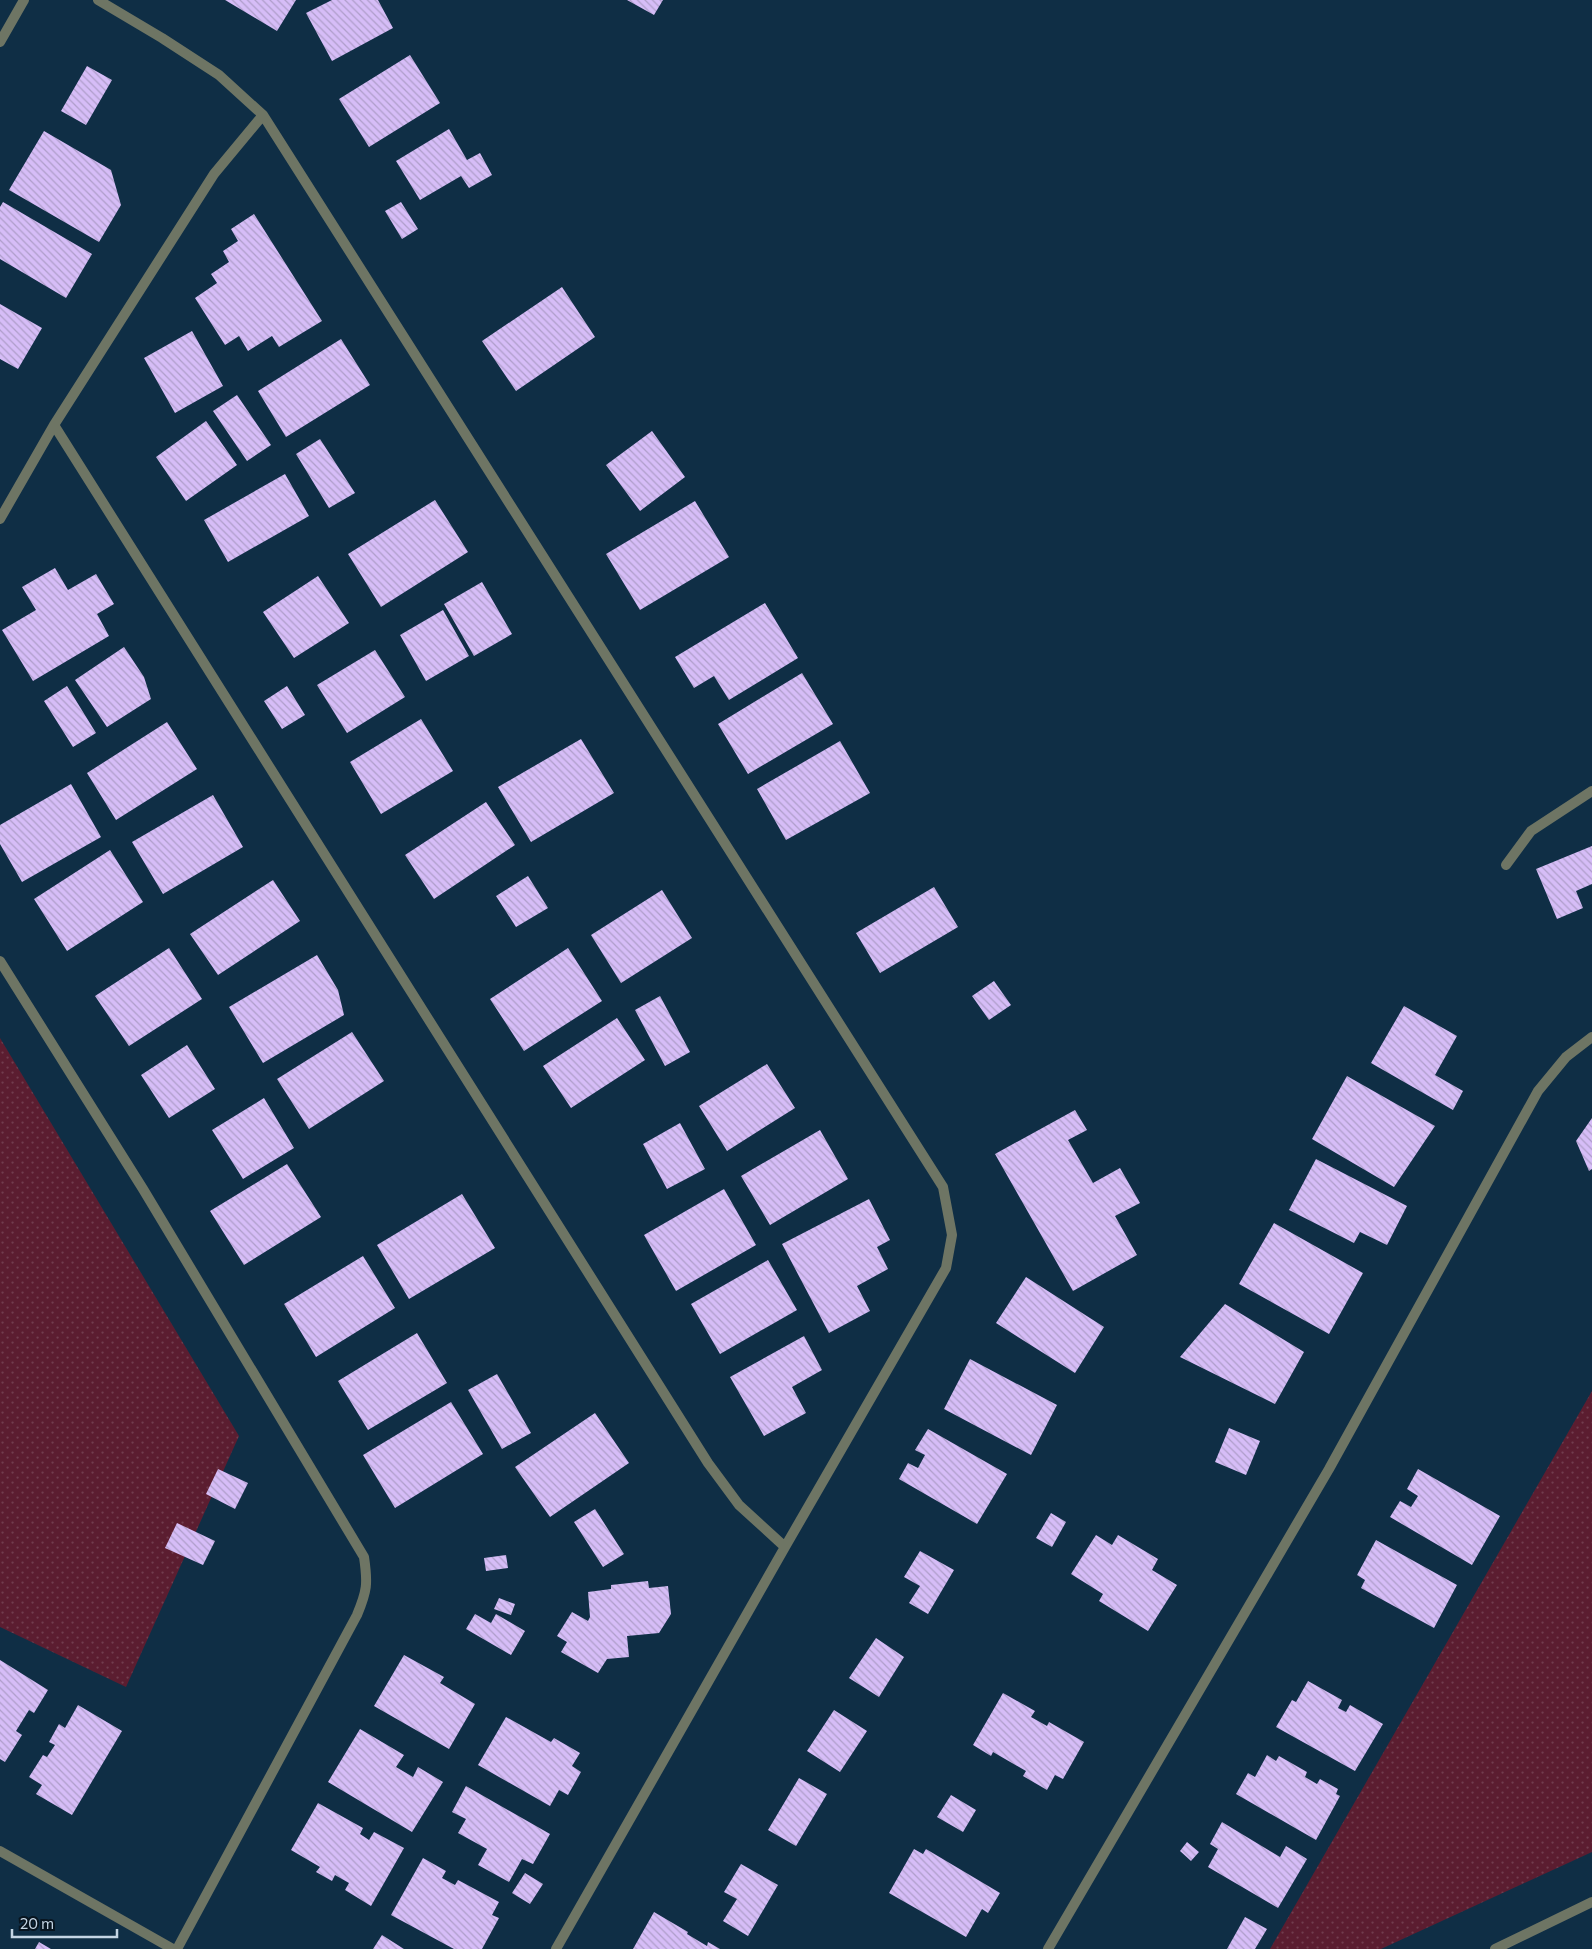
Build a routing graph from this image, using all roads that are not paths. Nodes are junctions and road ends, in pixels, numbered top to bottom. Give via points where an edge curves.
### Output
1 (24, 0) edge
2 (98, 0) edge
3 (0, 42) edge
4 (263, 115) junction
5 (54, 424) junction
6 (0, 519) edge
7 (1592, 791) edge
8 (1506, 864) dead end
9 (0, 961) edge
10 (1592, 1037) edge
11 (785, 1547) junction
12 (0, 1851) edge
13 (1592, 1902) edge
14 (175, 1949) edge
15 (556, 1949) edge
16 (1048, 1949) edge
17 (1495, 1949) edge

1 - 3 street
2 - 4 street via 219,75
4 - 5 street via 214,174
4 - 11 street via 942,1187 952,1235 946,1268
5 - 6 street
5 - 11 street via 708,1463 739,1505
7 - 8 street via 1531,831
9 - 14 street via 143,1189 364,1557 366,1593 357,1616
10 - 16 street via 1566,1057 1538,1091 1329,1469
11 - 15 street
12 - 14 street
13 - 17 street

